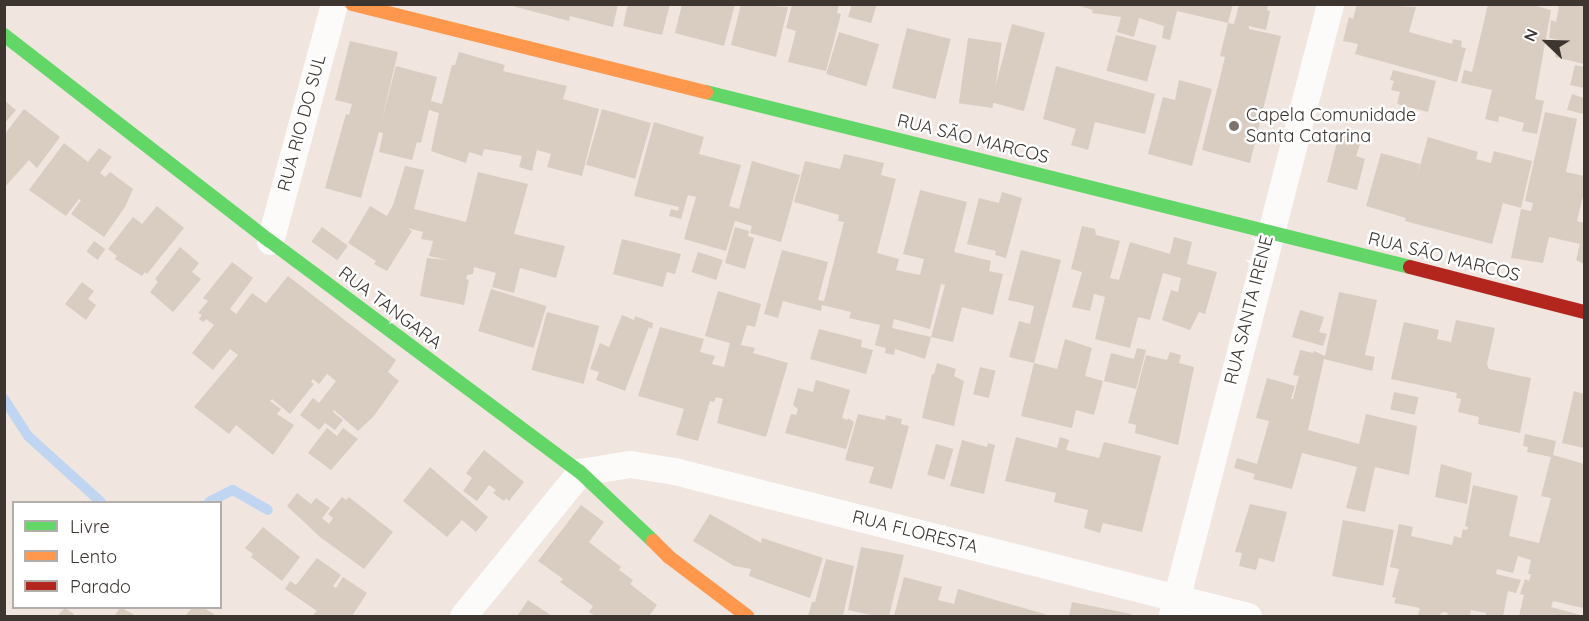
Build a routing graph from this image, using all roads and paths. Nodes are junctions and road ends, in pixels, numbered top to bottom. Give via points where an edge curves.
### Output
1 (333, 4) edge
2 (352, 4) edge
3 (1330, 4) edge
4 (4, 35) edge
5 (1269, 231) junction
6 (270, 241) junction
7 (1584, 312) edge
8 (580, 472) junction
9 (1174, 608) edge
10 (464, 616) edge
11 (747, 616) edge
12 (1248, 616) edge

1 - 6 street, RUA RIO DO SUL
2 - 5 street, RUA SÃO MARCOS
3 - 5 street, RUA SANTA IRENE
4 - 6 street, RUA TANGARA
5 - 7 street, RUA SÃO MARCOS
5 - 9 street, RUA SANTA IRENE
6 - 8 street, RUA TANGARA
8 - 9 street, RUA FLORESTA via 630,464 674,471
8 - 10 street
8 - 11 street, RUA TANGARA via 669,557
9 - 12 street, RUA FLORESTA

